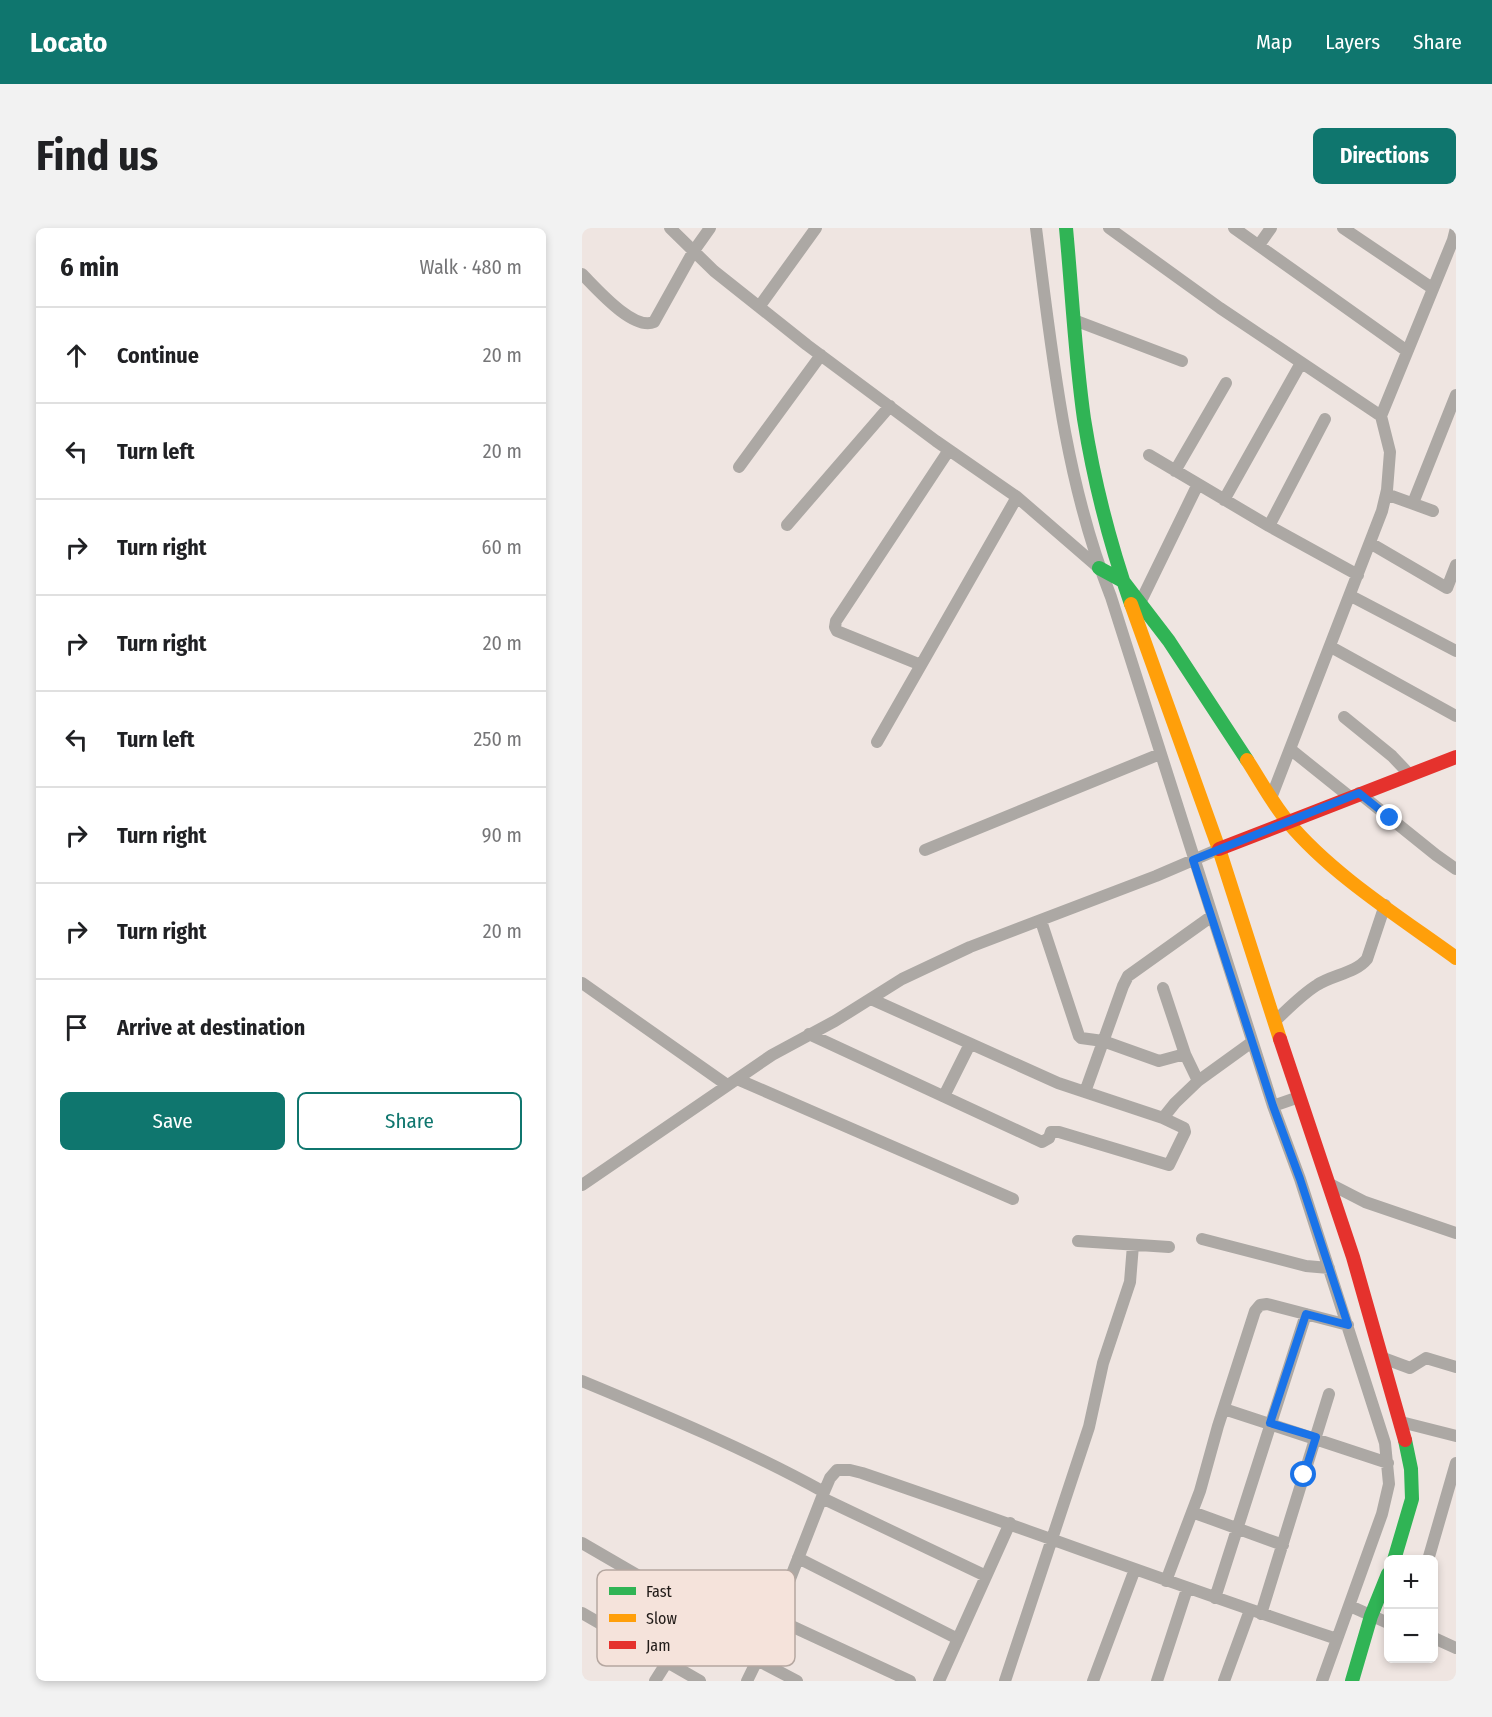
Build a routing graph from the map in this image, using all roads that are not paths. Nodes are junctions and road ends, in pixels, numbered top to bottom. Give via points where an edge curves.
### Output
1 (670, 228) edge
2 (710, 228) edge
3 (816, 228) edge
4 (1036, 228) edge
5 (1109, 228) edge
6 (1234, 228) edge
7 (1271, 228) edge
8 (1343, 228) edge
9 (1456, 228) edge
10 (1068, 230) edge
11 (1259, 245) junction
12 (693, 252) junction
13 (582, 274) edge
14 (1432, 288) junction
15 (759, 307) junction
16 (1074, 320) junction
17 (1407, 351) junction
18 (821, 355) junction
19 (1182, 362) dead end
20 (1301, 363) junction
21 (1226, 383) dead end
22 (1456, 395) edge
23 (890, 406) junction
24 (1381, 416) junction
25 (1325, 419) dead end
26 (949, 450) junction
27 (1149, 455) dead end
28 (739, 466) dead end
29 (1175, 471) junction
30 (1198, 484) junction
31 (1386, 494) junction
32 (1017, 497) junction
33 (1224, 500) junction
34 (1413, 503) junction
35 (1434, 511) dead end
36 (787, 525) dead end
37 (1269, 526) junction
38 (1370, 543) junction
39 (1456, 565) edge
40 (1112, 575) junction
41 (1358, 575) junction
42 (1451, 590) edge
43 (1351, 596) junction
44 (1140, 603) junction
45 (1331, 647) junction
46 (1456, 651) edge
47 (921, 665) junction
48 (1456, 716) edge
49 (1344, 717) dead end
50 (876, 742) dead end
51 (1290, 749) junction
52 (1160, 754) junction
53 (1456, 757) edge
54 (1409, 774) junction
55 (1355, 795) junction
56 (1271, 798) junction
57 (1287, 821) junction
58 (926, 850) dead end
59 (1207, 854) junction
60 (1456, 869) edge
61 (1385, 905) junction
62 (1212, 916) junction
63 (1041, 921) junction
64 (1456, 958) edge
65 (582, 983) edge
66 (1163, 988) dead end
67 (871, 999) junction
68 (1275, 1022) junction
69 (809, 1034) junction
70 (1103, 1041) junction
71 (1252, 1042) junction
72 (970, 1044) junction
73 (1185, 1054) junction
74 (1198, 1081) junction
75 (732, 1082) junction
76 (1085, 1092) junction
77 (944, 1096) junction
78 (1285, 1102) junction
79 (1163, 1118) junction
80 (1328, 1183) junction
81 (582, 1185) edge
82 (1012, 1200) dead end
83 (1456, 1233) edge
84 (1202, 1239) dead end
85 (1078, 1241) dead end
86 (1133, 1245) junction
87 (1169, 1246) dead end
88 (1329, 1268) junction
89 (1306, 1314) junction
90 (1348, 1325) junction
91 (1383, 1358) junction
92 (1456, 1366) edge
93 (582, 1381) edge
94 (1329, 1394) dead end
95 (1224, 1409) junction
96 (1401, 1422) junction
97 (1270, 1423) junction
98 (1456, 1436) edge
99 (1316, 1437) junction
100 (1388, 1462) junction
101 (1456, 1463) edge
102 (823, 1495) junction
103 (1192, 1512) junction
104 (1010, 1523) junction
105 (1236, 1530) junction
106 (1053, 1539) junction
107 (582, 1543) edge
108 (1283, 1545) junction
109 (1396, 1555) edge
110 (1429, 1555) edge
111 (798, 1558) junction
112 (1135, 1569) junction
113 (629, 1570) edge
114 (793, 1570) edge
115 (986, 1576) junction
116 (1384, 1580) edge
117 (1166, 1581) junction
118 (1187, 1589) junction
119 (1215, 1598) junction
120 (1360, 1611) junction
121 (1255, 1612) junction
122 (582, 1613) edge
123 (1384, 1621) edge
124 (597, 1622) edge
125 (795, 1628) edge
126 (958, 1639) junction
127 (1337, 1639) junction
128 (1438, 1640) edge
129 (1456, 1648) edge
130 (664, 1666) edge
131 (674, 1666) edge
132 (754, 1666) edge
133 (768, 1666) edge
134 (655, 1681) edge
135 (700, 1681) edge
136 (747, 1681) edge
137 (797, 1681) edge
138 (910, 1681) edge
139 (939, 1681) edge
140 (1005, 1681) edge
141 (1093, 1681) edge
142 (1157, 1681) edge
143 (1224, 1681) edge
144 (1322, 1681) edge
145 (1353, 1681) edge

1 - 12 street
2 - 12 street
3 - 15 street
4 - 40 street via 1056,391 1077,494
5 - 20 street
6 - 11 street
7 - 11 street
8 - 14 street
9 - 14 street
10 - 16 street
11 - 17 street
12 - 13 street via 654,322 649,324 629,317
12 - 15 street
14 - 17 street
15 - 18 street
16 - 19 street
16 - 40 street via 1081,394 1109,536
17 - 24 street
18 - 23 street
18 - 28 street
20 - 24 street
20 - 33 street
21 - 29 street
22 - 34 street
23 - 26 street
23 - 36 street
24 - 31 street via 1390,452
25 - 37 street
26 - 32 street
26 - 47 street via 835,627
27 - 29 street
29 - 30 street
30 - 33 street
30 - 44 street
31 - 34 street
31 - 38 street
32 - 40 street
32 - 47 street
33 - 37 street
34 - 35 street
37 - 41 street
38 - 41 street
38 - 42 street
39 - 42 street
40 - 44 street
40 - 52 street via 1110,597
40 - 59 street
41 - 43 street
43 - 45 street
43 - 46 street
44 - 56 street
45 - 48 street
45 - 51 street
47 - 50 street
49 - 54 street
51 - 55 street
51 - 56 street
52 - 58 street
52 - 59 street
53 - 54 street
54 - 55 street
55 - 57 street
55 - 60 street
56 - 57 street
57 - 59 street
57 - 61 street via 1306,842
59 - 62 street
59 - 63 street
59 - 68 street
61 - 64 street
61 - 68 street via 1362,966 1317,985
62 - 70 street via 1128,976
62 - 71 street
63 - 67 street via 931,964
63 - 70 street via 1078,1036
65 - 75 street
66 - 73 street
67 - 69 street
67 - 72 street
68 - 78 street
69 - 75 street
69 - 77 street
70 - 73 street via 1159,1061
70 - 76 street
71 - 74 street
71 - 78 street
72 - 76 street
72 - 77 street
73 - 74 street
74 - 79 street
75 - 81 street
75 - 82 street
76 - 79 street
77 - 79 street via 1042,1142 1051,1132 1059,1132 1166,1165 1172,1162 1185,1132
78 - 80 street
78 - 88 street
80 - 83 street via 1365,1202
80 - 91 street
84 - 88 street via 1306,1266
85 - 86 street
86 - 87 street
86 - 106 street via 1130,1282
88 - 90 street
89 - 90 street
89 - 95 street via 1260,1305
89 - 97 street
90 - 100 street
91 - 92 street via 1410,1368 1426,1358
91 - 96 street
93 - 102 street via 780,1468
94 - 99 street
95 - 97 street
95 - 103 street
96 - 98 street
96 - 109 street via 1411,1469 1412,1499
97 - 99 street
97 - 105 street
99 - 100 street
99 - 108 street
100 - 120 street via 1389,1484
101 - 110 street
102 - 104 street via 837,1470 850,1470
102 - 111 street
102 - 115 street
103 - 105 street
103 - 117 street
104 - 106 street
104 - 115 street
105 - 108 street
105 - 119 street
106 - 112 street
106 - 140 street
107 - 113 street
108 - 121 street
111 - 114 street
111 - 126 street
112 - 117 street
112 - 141 street
115 - 126 street
116 - 120 street
117 - 118 street
118 - 119 street
118 - 142 street
119 - 121 street
120 - 123 street
120 - 127 street
120 - 145 street
121 - 127 street
121 - 143 street
122 - 124 street
125 - 138 street
126 - 139 street
127 - 144 street
128 - 129 street
130 - 134 street
131 - 135 street
132 - 136 street
133 - 137 street

